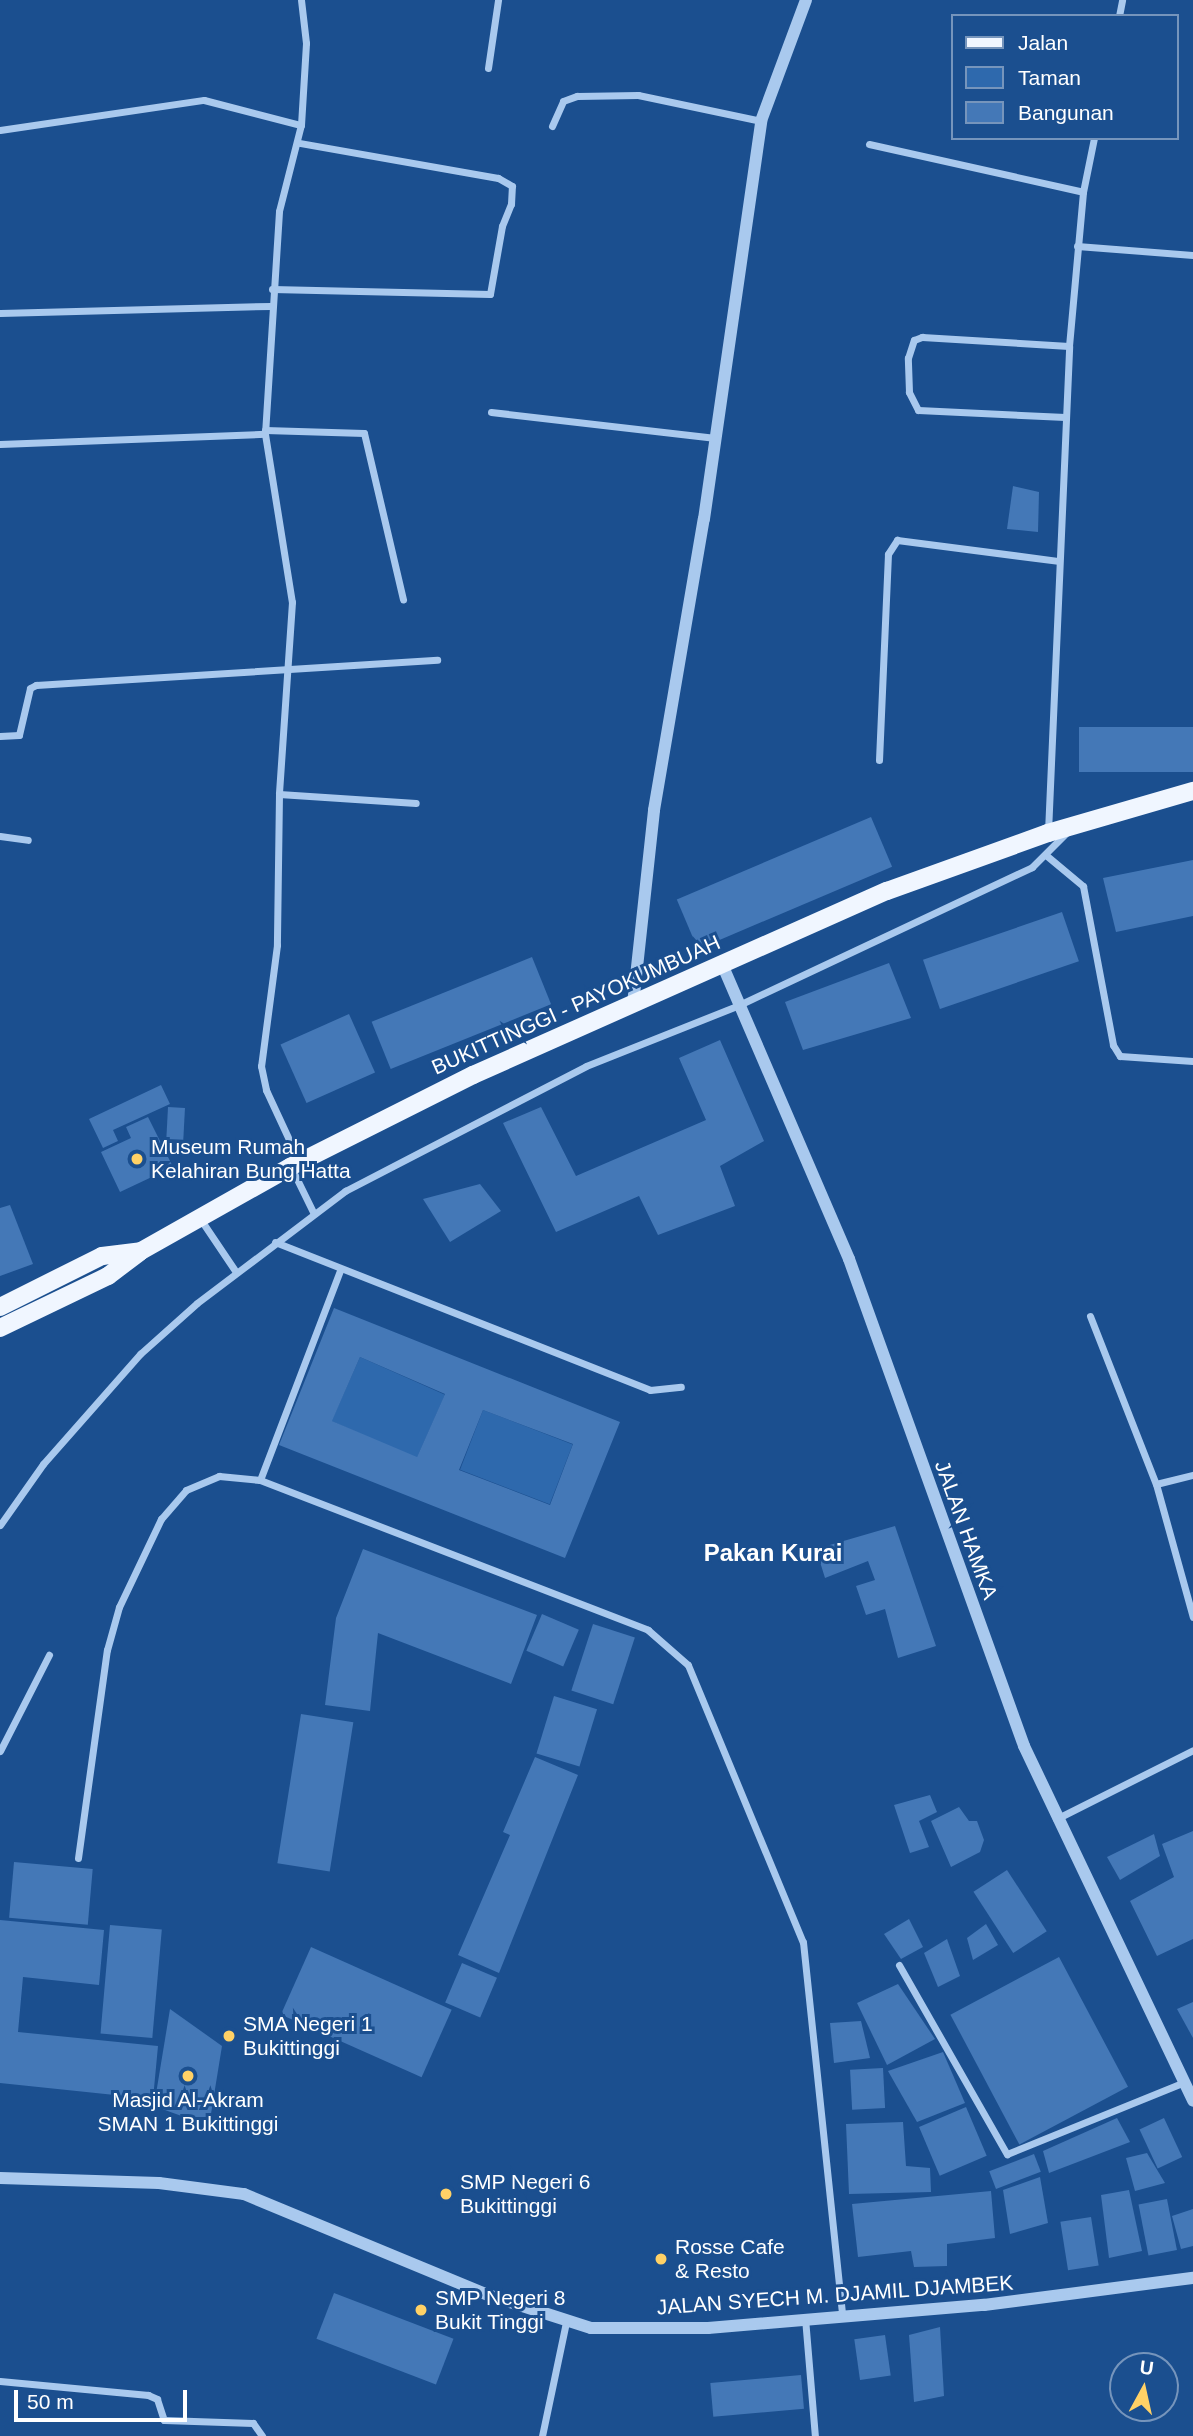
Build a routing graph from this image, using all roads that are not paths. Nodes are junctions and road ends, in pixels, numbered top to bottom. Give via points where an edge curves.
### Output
1 (301, 0) edge
2 (498, 0) edge
3 (806, 0) edge
4 (488, 68) dead end
5 (761, 121) junction
6 (301, 125) junction
7 (552, 127) dead end
8 (0, 130) edge
9 (1094, 140) edge
10 (299, 143) junction
11 (869, 144) dead end
12 (1083, 192) junction
13 (1077, 246) junction
14 (1193, 255) edge
15 (272, 289) junction
16 (271, 306) junction
17 (0, 313) edge
18 (1069, 346) junction
19 (491, 412) dead end
20 (1065, 417) junction
21 (265, 432) junction
22 (716, 438) junction
23 (0, 444) edge
24 (1058, 561) junction
25 (403, 599) dead end
26 (437, 660) dead end
27 (289, 673) junction
28 (0, 736) edge
29 (879, 760) dead end
30 (1193, 791) edge
31 (279, 794) junction
32 (416, 803) dead end
33 (1073, 825) junction
34 (1048, 833) junction
35 (0, 836) edge
36 (28, 840) dead end
37 (1047, 856) junction
38 (722, 964) junction
39 (633, 1004) junction
40 (739, 1005) junction
41 (1193, 1061) edge
42 (295, 1164) junction
43 (314, 1214) junction
44 (201, 1220) junction
45 (275, 1242) junction
46 (141, 1251) junction
47 (340, 1270) junction
48 (236, 1272) junction
49 (0, 1307) edge
50 (1090, 1316) dead end
51 (0, 1328) edge
52 (681, 1387) dead end
53 (1193, 1475) edge
54 (260, 1480) junction
55 (1156, 1484) junction
56 (0, 1525) edge
57 (1193, 1617) edge
58 (49, 1655) dead end
59 (1193, 1750) edge
60 (0, 1752) edge
61 (1056, 1819) junction
62 (78, 1858) dead end
63 (899, 1965) dead end
64 (1184, 2082) junction
65 (1193, 2101) edge
66 (0, 2178) edge
67 (1193, 2278) edge
68 (842, 2315) junction
69 (805, 2317) junction
70 (566, 2322) junction
71 (0, 2381) edge
72 (262, 2436) edge
73 (542, 2436) edge
74 (815, 2436) edge

1 - 6 street via 306,43
2 - 4 street
3 - 5 street
5 - 7 street via 638,95 577,96 563,101
5 - 22 street
6 - 8 street via 204,100
6 - 10 street
9 - 12 street
10 - 15 street via 279,211
10 - 15 street via 507,181 512,186 510,211 502,226 491,294
11 - 12 street
12 - 13 street
13 - 14 street
13 - 18 street
15 - 16 street
16 - 17 street
16 - 21 street
18 - 20 street
18 - 20 street via 922,337 914,340 908,358 909,392 918,410
19 - 22 street
20 - 24 street
21 - 23 street
21 - 25 street via 363,433
21 - 27 street via 290,587
22 - 39 street via 661,761
24 - 29 street via 897,540 888,554
24 - 34 street
26 - 27 street
27 - 28 street via 36,685 30,688 19,735
27 - 31 street
30 - 33 main road, BUKITTINGGI - PAYOKUMBUAH
31 - 32 street
31 - 42 street via 277,945 261,1066
33 - 34 main road, BUKITTINGGI - PAYOKUMBUAH
33 - 37 street
34 - 38 main road, BUKITTINGGI - PAYOKUMBUAH via 887,891
35 - 36 street
37 - 40 street via 937,914
37 - 41 street via 1083,886 1113,1045 1120,1056
38 - 39 main road, BUKITTINGGI - PAYOKUMBUAH
38 - 40 street, JALAN HAMKA
39 - 42 main road, BUKITTINGGI - PAYOKUMBUAH via 473,1075
40 - 43 street via 586,1066 345,1191
40 - 61 street, JALAN HAMKA via 849,1259 1024,1746
42 - 43 street
42 - 44 main road, BUKITTINGGI - PAYOKUMBUAH
43 - 45 street
44 - 46 main road, BUKITTINGGI - PAYOKUMBUAH
44 - 48 street
45 - 47 street
45 - 48 street
46 - 49 main road, BUKITTINGGI - PAYOKUMBUAH via 102,1256
46 - 51 main road via 108,1276
47 - 52 street via 650,1390
47 - 54 street
48 - 56 street via 140,1354 43,1464
50 - 55 street
53 - 55 street
54 - 62 street via 219,1476 186,1490 161,1519 137,1563 107,1650
54 - 68 street via 648,1630 688,1665 808,1960
55 - 57 street
58 - 60 street
59 - 61 street
61 - 64 street, JALAN HAMKA
63 - 64 street via 1007,2154
64 - 65 street, JALAN HAMKA
66 - 70 street, JALAN SYECH M. DJAMIL DJAMBEK via 159,2183 244,2194
67 - 68 street, JALAN SYECH M. DJAMIL DJAMBEK via 984,2305
68 - 69 street, JALAN SYECH M. DJAMIL DJAMBEK
69 - 70 street, JALAN SYECH M. DJAMIL DJAMBEK via 708,2328 591,2328
69 - 74 street
70 - 73 street
71 - 72 street via 148,2395 158,2399 164,2420 259,2426

